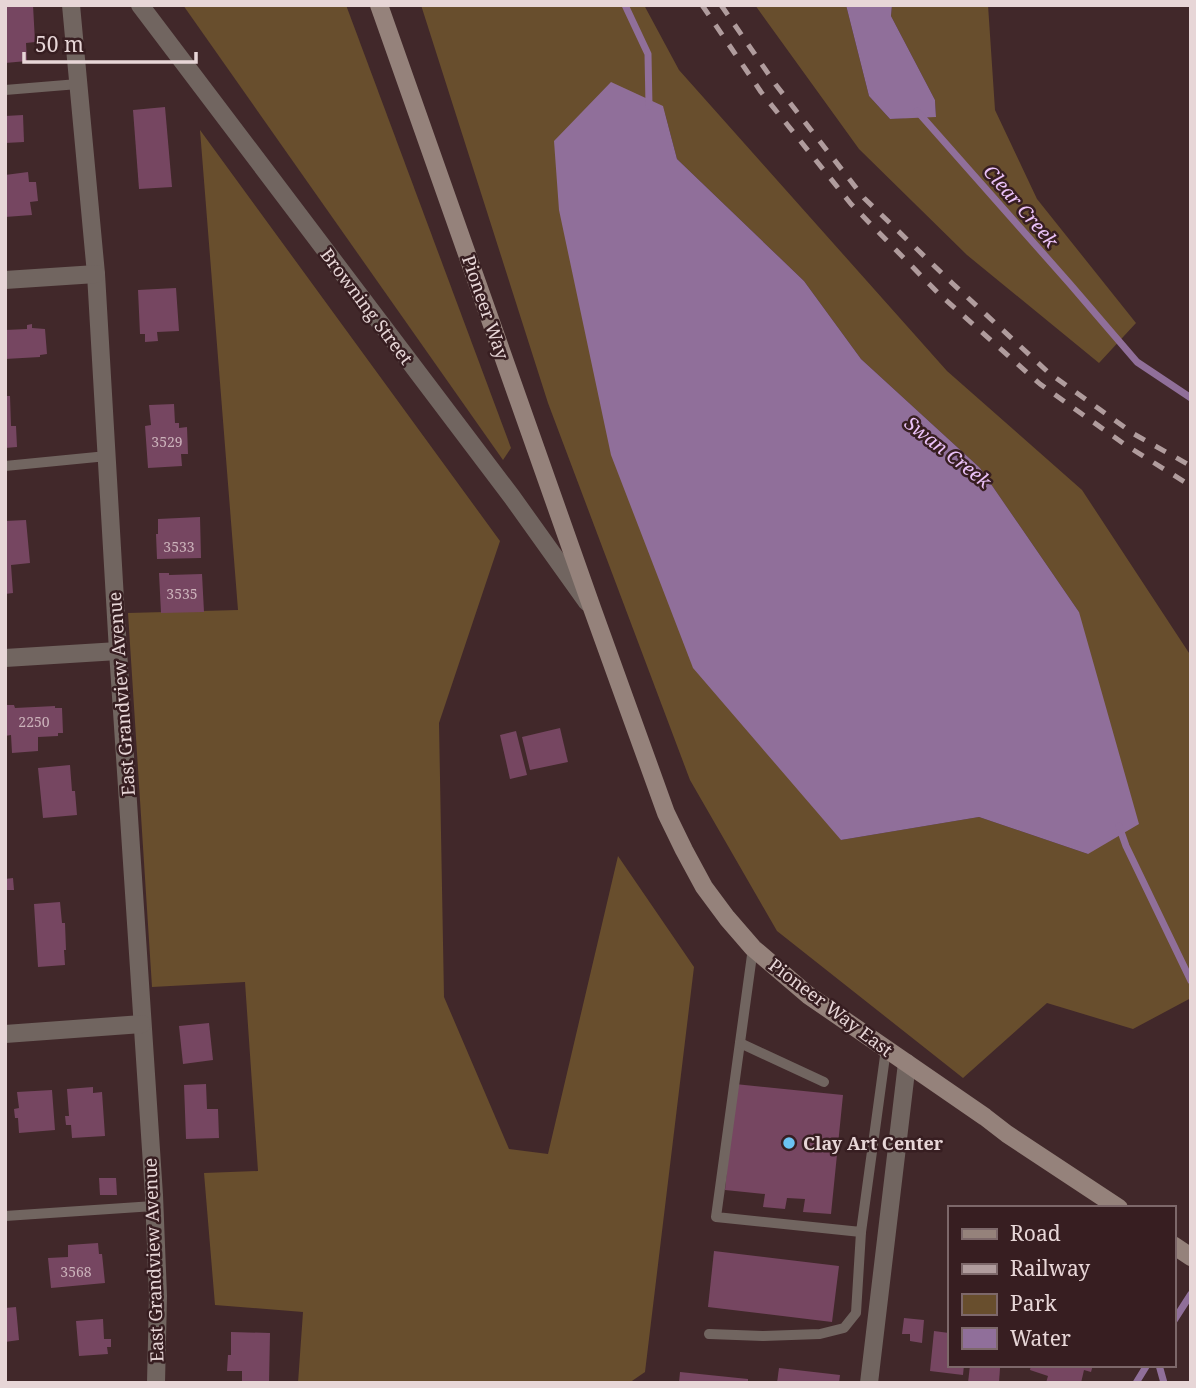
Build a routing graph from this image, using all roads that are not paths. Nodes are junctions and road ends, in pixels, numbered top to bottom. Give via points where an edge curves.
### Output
1 (71, 5) edge
2 (140, 5) edge
3 (379, 5) edge
4 (78, 84) junction
5 (5, 90) edge
6 (96, 274) junction
7 (5, 280) edge
8 (107, 456) junction
9 (5, 466) edge
10 (592, 608) junction
11 (118, 651) junction
12 (5, 657) edge
13 (753, 948) junction
14 (142, 1024) junction
15 (5, 1034) edge
16 (740, 1042) junction
17 (886, 1049) junction
18 (907, 1063) junction
19 (824, 1082) dead end
20 (1100, 1202) edge
21 (154, 1206) junction
22 (5, 1216) edge
23 (861, 1232) junction
24 (709, 1335) dead end
25 (156, 1383) edge
26 (869, 1383) edge

1 - 4 street, East Grandview Avenue
2 - 10 street, Browning Street
3 - 10 main road, Pioneer Way
4 - 5 lane
4 - 6 street, East Grandview Avenue
6 - 7 street
6 - 8 street, East Grandview Avenue
8 - 9 lane
8 - 11 street, East Grandview Avenue
10 - 13 main road, Pioneer Way East via 666,813 704,887
11 - 12 street
11 - 14 street, East Grandview Avenue
13 - 16 lane
13 - 17 main road, Pioneer Way East via 808,995
14 - 15 street
14 - 21 street, East Grandview Avenue
16 - 19 lane
16 - 23 lane via 716,1217
17 - 18 main road, Pioneer Way East
17 - 23 lane
18 - 20 main road, Pioneer Way East
18 - 26 street
21 - 22 lane
21 - 25 street, East Grandview Avenue
23 - 24 lane via 856,1313 844,1328 820,1334

